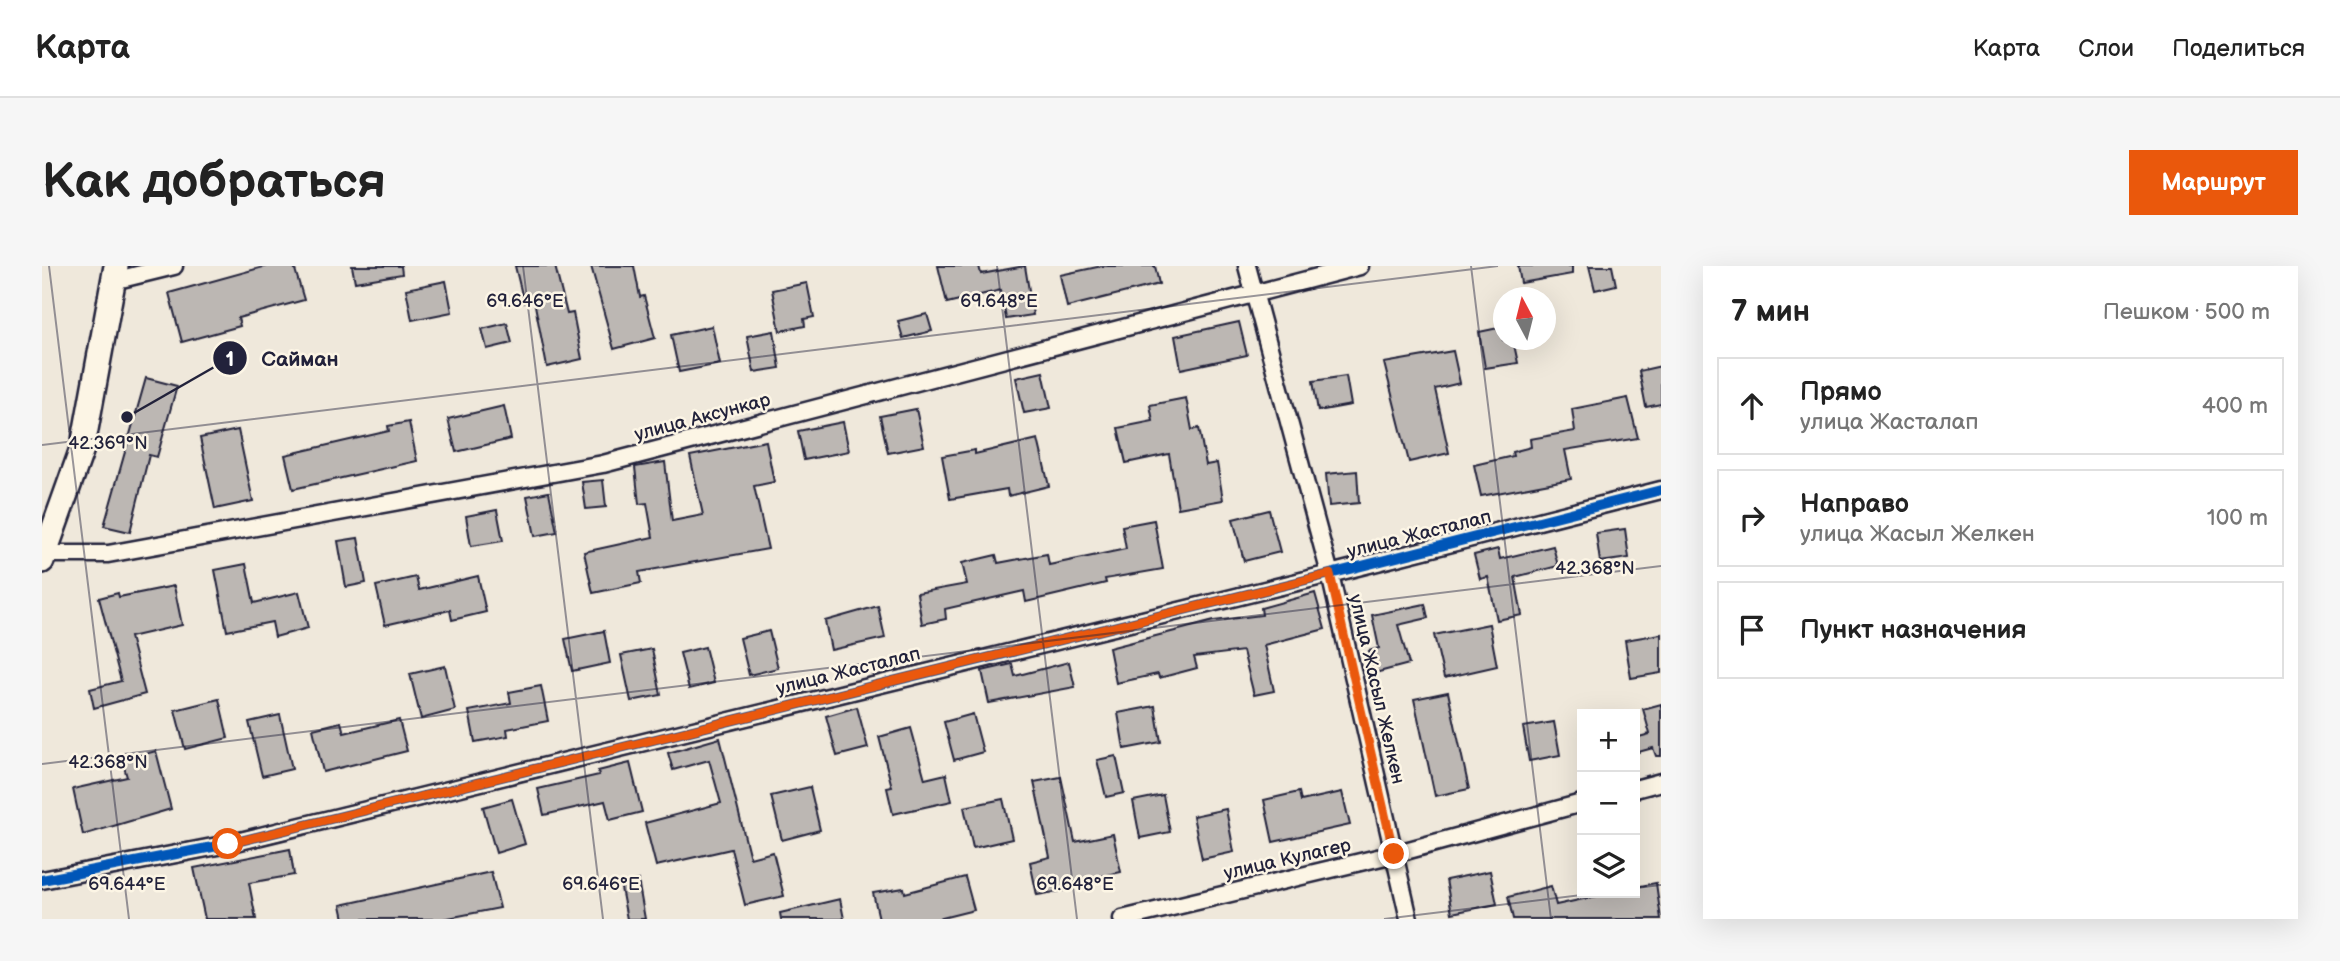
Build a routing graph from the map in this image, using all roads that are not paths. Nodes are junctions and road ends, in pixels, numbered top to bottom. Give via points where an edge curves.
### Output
1 (174, 266) edge
2 (1247, 266) edge
3 (1360, 266) edge
4 (115, 274) edge
5 (1254, 292) junction
6 (1661, 490) edge
7 (43, 558) edge
8 (1330, 574) junction
9 (1661, 782) edge
10 (1640, 788) edge
11 (1577, 804) edge
12 (1394, 854) junction
13 (42, 880) edge
14 (1122, 919) edge
15 (1409, 919) edge

1 - 4 street
2 - 5 street, улица Жасыл Желкен
3 - 5 street, улица Аксункар
4 - 7 main road via 83,446
5 - 7 street, улица Аксункар via 603,464 108,554
5 - 8 street, улица Жасыл Желкен
6 - 8 street, улица Жасталап
8 - 12 street, улица Жасыл Желкен
8 - 13 street, улица Жасталап via 228,844
9 - 10 street
11 - 12 street, улица Кулагер
12 - 14 street, улица Кулагер
12 - 15 street, улица Жасыл Желкен

